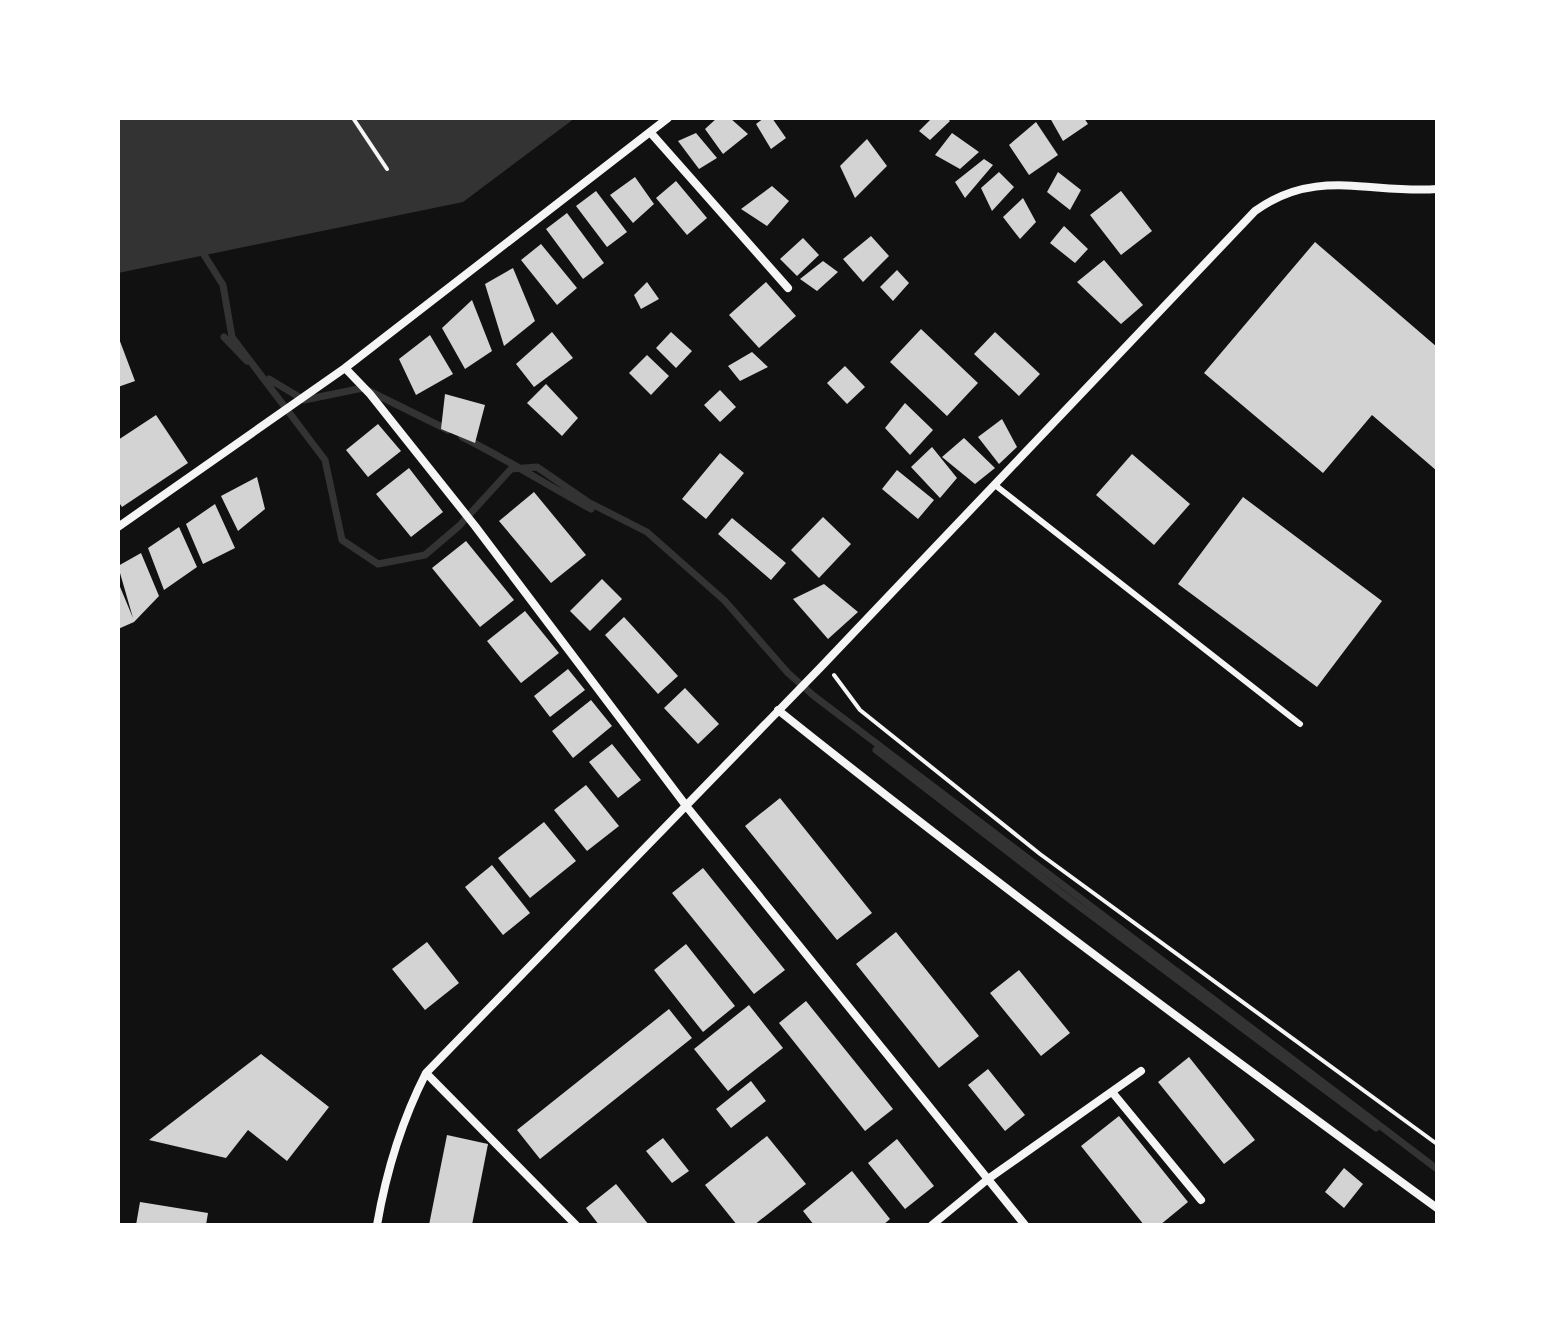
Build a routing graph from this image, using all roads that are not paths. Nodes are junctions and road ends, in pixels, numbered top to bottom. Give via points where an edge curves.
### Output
1 (668, 118) edge
2 (650, 132) junction
3 (1437, 189) edge
4 (788, 288) dead end
5 (345, 368) junction
6 (995, 485) junction
7 (118, 527) edge
8 (778, 710) junction
9 (1300, 724) dead end
10 (687, 807) junction
11 (1141, 1071) dead end
12 (426, 1073) junction
13 (1112, 1092) junction
14 (988, 1179) junction
15 (1201, 1200) dead end
16 (1437, 1208) edge
17 (377, 1225) edge
18 (576, 1225) edge
19 (932, 1225) edge
20 (1025, 1225) edge

1 - 2 street
2 - 4 street
2 - 5 street
3 - 6 street via 1316,185 1271,200
5 - 7 street
5 - 10 street via 475,526
6 - 8 street
6 - 9 lane
8 - 10 street
8 - 16 street via 1014,896
10 - 12 street
10 - 14 street
11 - 13 street
12 - 17 street via 403,1126
12 - 18 street
13 - 14 street
13 - 15 street
14 - 19 street
14 - 20 street

